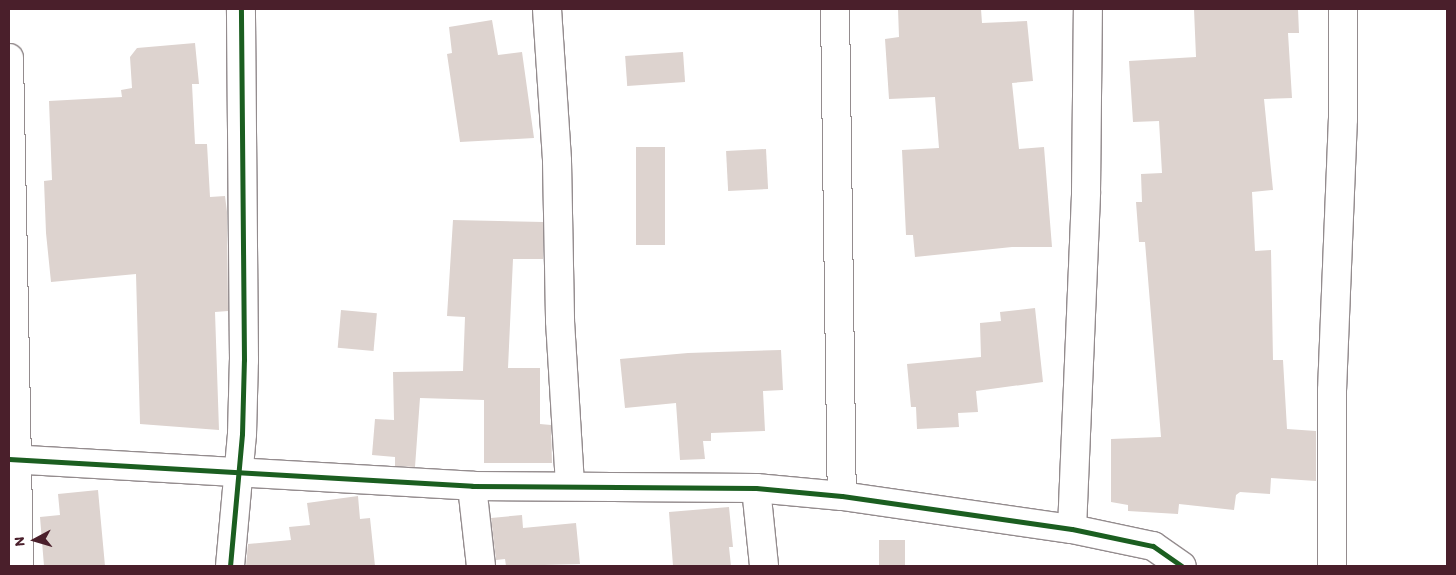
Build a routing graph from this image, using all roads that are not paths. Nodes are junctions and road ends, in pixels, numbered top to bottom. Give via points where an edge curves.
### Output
1 (241, 9) edge
2 (546, 9) edge
3 (835, 9) edge
4 (1088, 9) edge
5 (1343, 9) edge
6 (9, 58) edge
7 (13, 459) edge
8 (238, 475) junction
9 (570, 485) junction
10 (472, 486) junction
11 (756, 488) junction
12 (842, 496) junction
13 (1072, 529) junction
14 (1173, 563) edge
15 (19, 566) edge
16 (230, 566) edge
17 (481, 566) edge
18 (764, 566) edge
19 (1332, 566) edge

1 - 8 street via 244,360
2 - 9 street via 557,161 560,321
3 - 12 street
4 - 13 street via 1086,192
5 - 19 street via 1332,391
6 - 7 street
7 - 8 street
7 - 15 street
8 - 10 street
8 - 16 street
9 - 10 street
9 - 11 street
10 - 17 street
11 - 12 street
11 - 18 street
12 - 13 street
13 - 14 street via 1144,543

